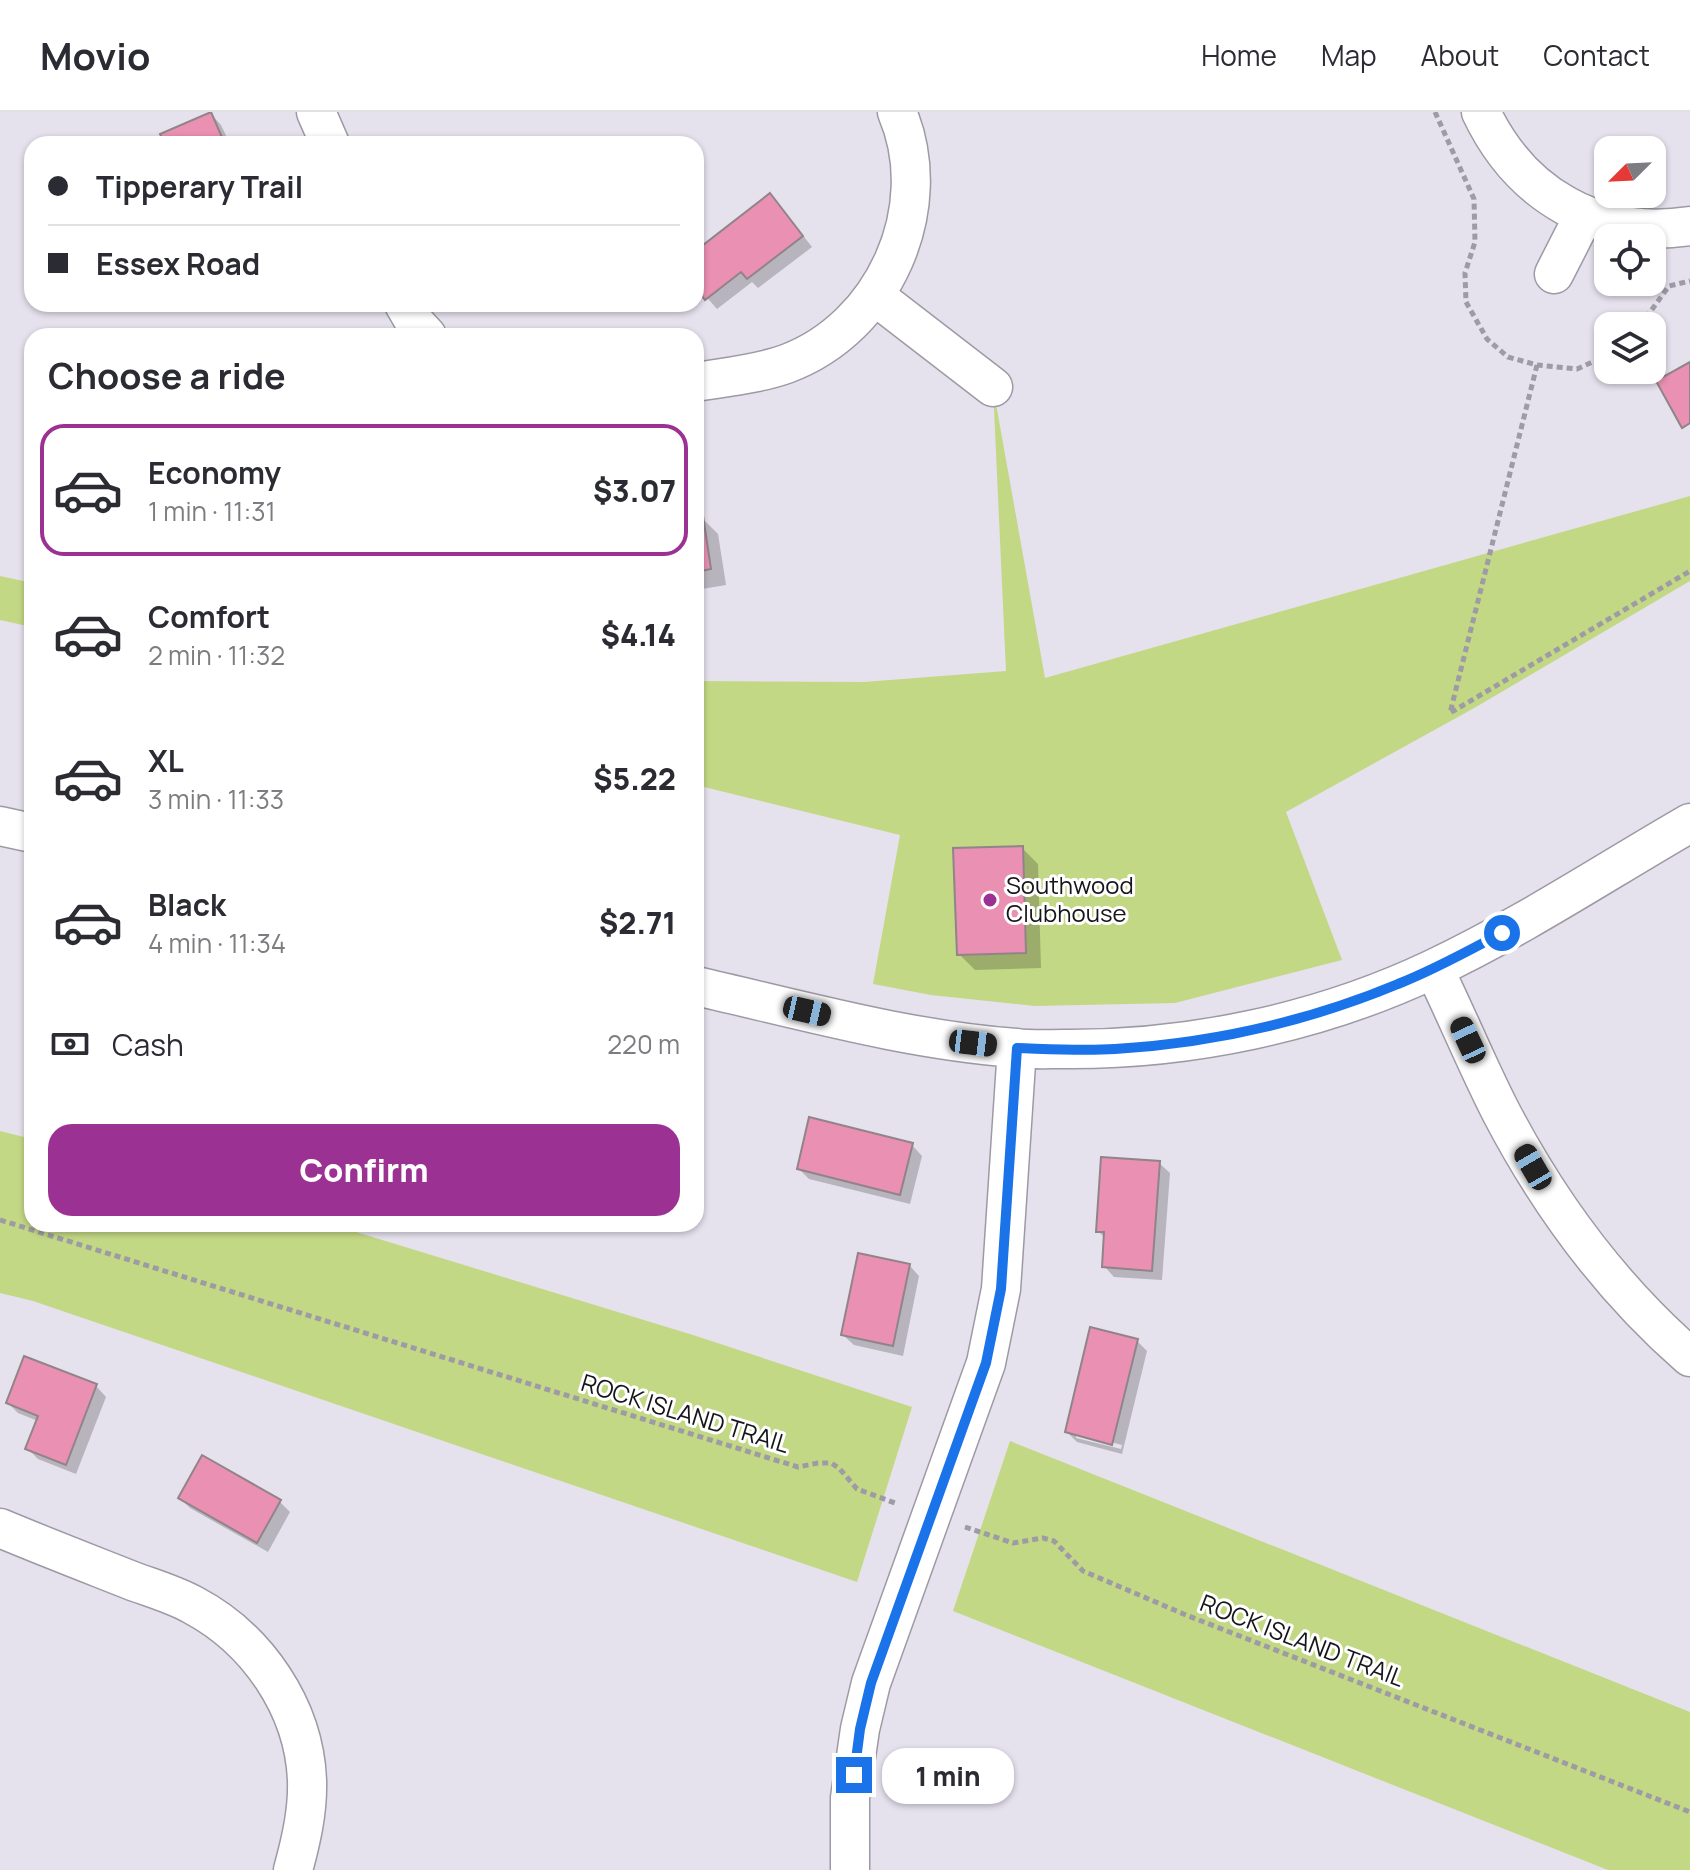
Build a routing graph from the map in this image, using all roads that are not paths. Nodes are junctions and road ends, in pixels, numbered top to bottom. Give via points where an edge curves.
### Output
1 (316, 112) edge
2 (897, 112) edge
3 (1481, 112) edge
4 (326, 136) edge
5 (1584, 215) junction
6 (1690, 226) edge
7 (1554, 274) dead end
8 (875, 296) junction
9 (704, 381) edge
10 (993, 387) dead end
11 (1690, 823) edge
12 (0, 826) edge
13 (24, 831) edge
14 (1434, 969) junction
15 (704, 988) edge
16 (1017, 1048) junction
17 (1690, 1357) edge
18 (0, 1528) edge
19 (293, 1870) edge
20 (850, 1870) edge

1 - 4 street
2 - 8 street via 911,164 910,212 897,258
3 - 5 street via 1521,172
5 - 6 street via 1626,227
5 - 7 street
8 - 9 street via 847,327 801,357
8 - 10 street
11 - 14 street
12 - 13 street
14 - 16 street via 1305,1017 1210,1038 1113,1049
14 - 17 street via 1501,1112 1549,1194 1598,1262
15 - 16 street via 918,1037
16 - 20 street via 1001,1289 986,1363 871,1683 850,1798
18 - 19 street via 192,1604 233,1631 266,1666 291,1710 307,1781 304,1831

